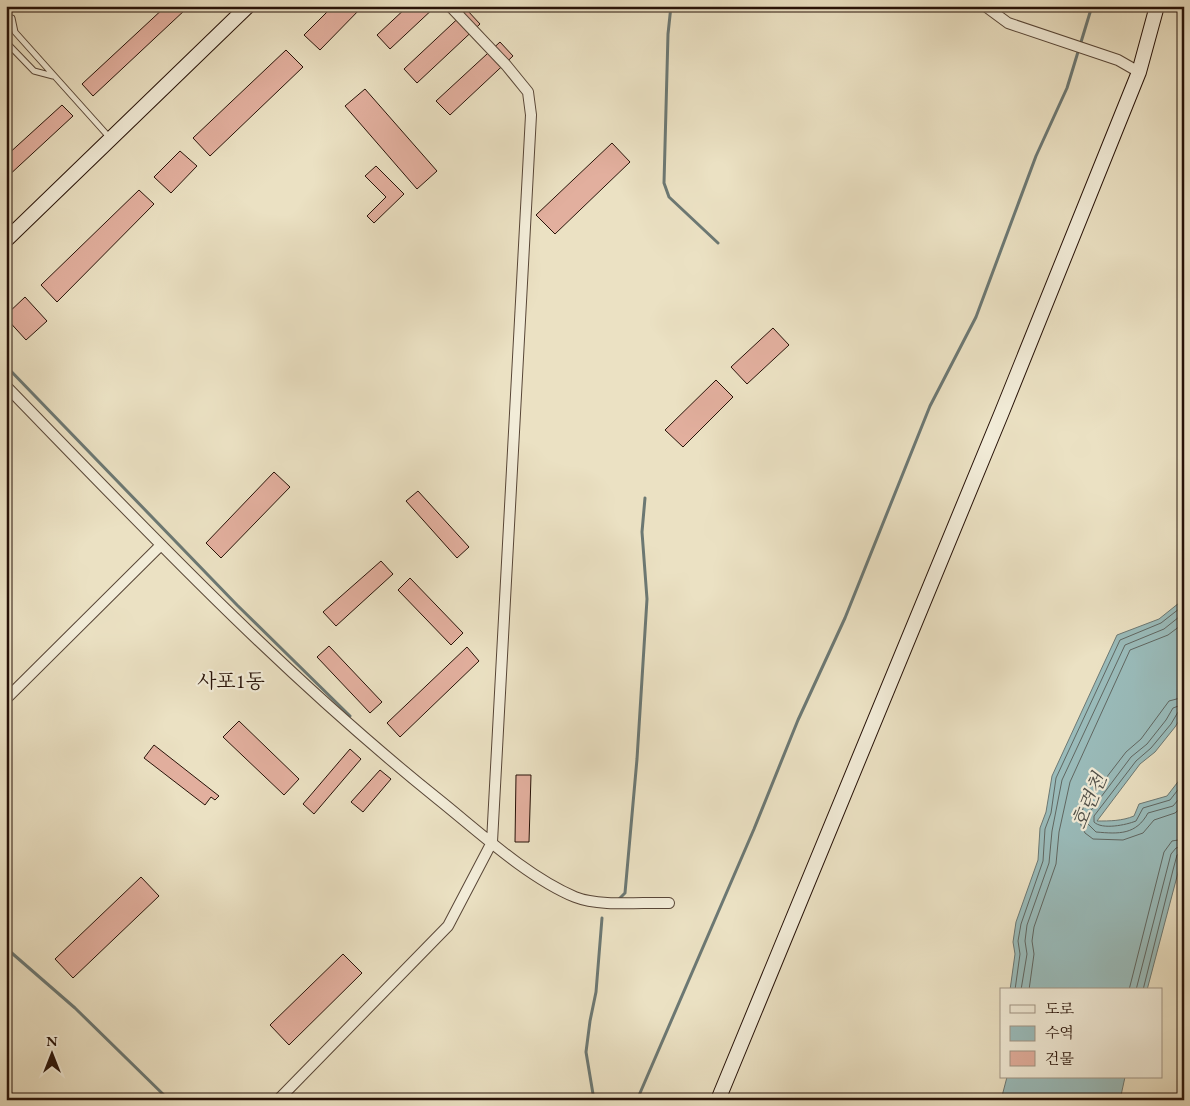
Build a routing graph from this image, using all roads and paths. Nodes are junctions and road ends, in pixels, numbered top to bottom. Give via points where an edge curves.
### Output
1 (248, 6) edge
2 (450, 6) edge
3 (985, 6) edge
4 (1157, 6) edge
5 (12, 18) dead end
6 (6, 42) edge
7 (1139, 72) junction
8 (53, 76) junction
9 (111, 139) junction
10 (6, 240) edge
11 (6, 386) edge
12 (160, 546) junction
13 (6, 699) edge
14 (492, 842) junction
15 (669, 903) dead end
16 (278, 1100) edge
17 (718, 1100) edge

1 - 9 street
2 - 14 street via 528,92 531,115
3 - 7 street via 1008,23 1118,60
4 - 7 street
5 - 8 lane via 15,32
6 - 8 lane via 34,71
7 - 17 street
8 - 9 lane
9 - 10 street
11 - 12 street
12 - 13 street
12 - 14 street via 278,661 382,755
14 - 15 street via 550,884 576,897 590,901
14 - 16 street via 448,926

